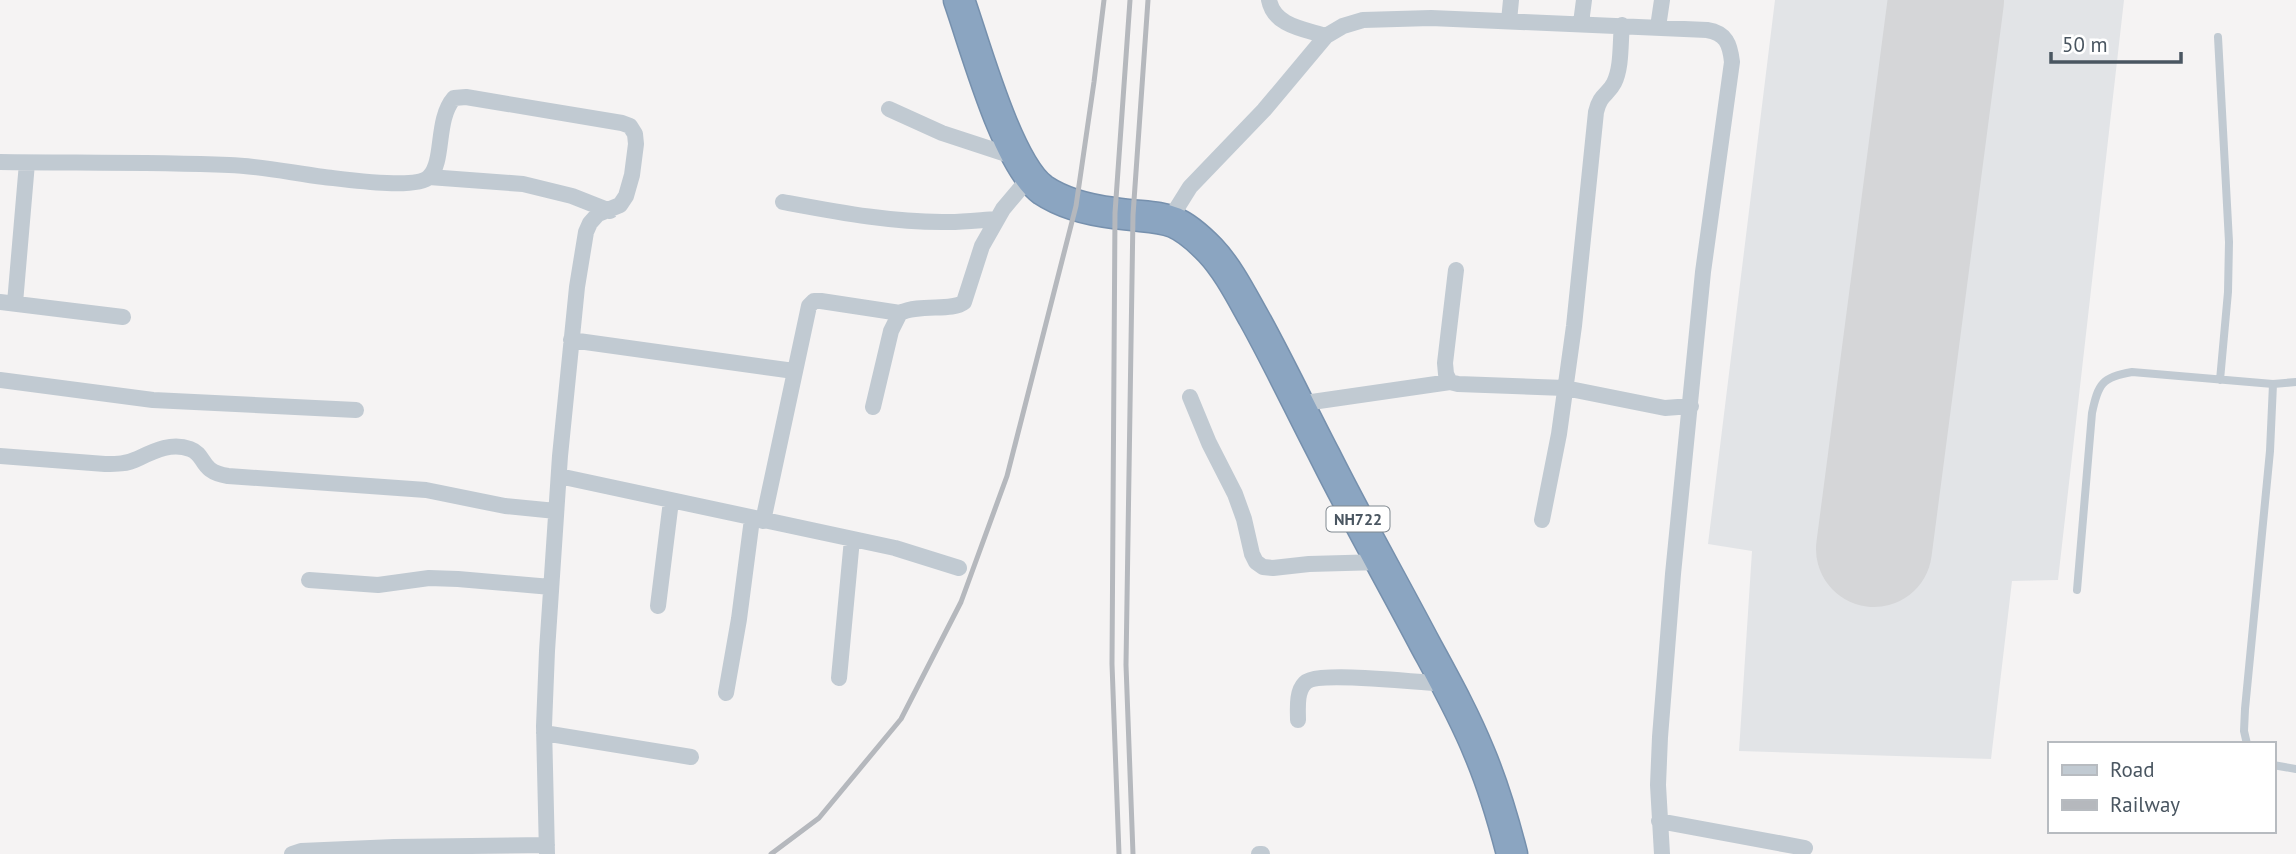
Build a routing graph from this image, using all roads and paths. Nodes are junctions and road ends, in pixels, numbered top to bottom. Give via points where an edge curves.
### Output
1 (959, 0) edge
2 (1269, 0) edge
3 (1511, 0) edge
4 (1584, 0) edge
5 (1661, 0) edge
6 (1509, 21) junction
7 (1581, 23) junction
8 (1622, 25) junction
9 (1658, 27) junction
10 (1326, 36) junction
11 (2218, 37) dead end
12 (890, 109) dead end
13 (0, 162) edge
14 (27, 163) junction
15 (1024, 168) junction
16 (429, 177) junction
17 (783, 202) dead end
18 (610, 211) junction
19 (997, 219) junction
20 (1170, 219) junction
21 (1456, 270) dead end
22 (7, 302) edge
23 (900, 313) junction
24 (123, 317) dead end
25 (571, 340) junction
26 (794, 371) junction
27 (0, 380) edge
28 (2220, 380) junction
29 (1450, 382) junction
30 (2296, 382) edge
31 (2273, 384) junction
32 (1565, 388) junction
33 (1190, 397) dead end
34 (1298, 404) junction
35 (1690, 406) junction
36 (873, 407) dead end
37 (356, 410) dead end
38 (0, 456) edge
39 (559, 476) junction
40 (671, 501) junction
41 (556, 511) junction
42 (758, 520) junction
43 (1542, 520) dead end
44 (852, 539) junction
45 (1381, 562) junction
46 (959, 568) dead end
47 (309, 580) dead end
48 (551, 587) junction
49 (2077, 590) dead end
50 (658, 606) dead end
51 (839, 678) dead end
52 (1447, 684) junction
53 (726, 694) dead end
54 (1298, 720) dead end
55 (544, 733) junction
56 (2247, 742) edge
57 (691, 757) dead end
58 (2275, 765) edge
59 (2296, 769) edge
60 (1659, 821) junction
61 (1805, 848) dead end
62 (547, 850) edge
63 (292, 854) edge
64 (1512, 854) edge
65 (1662, 854) edge

1 - 15 highway via 1004,129
2 - 10 street via 1279,19
3 - 6 street
4 - 7 street
5 - 9 street
6 - 7 street
6 - 10 street via 1363,20
7 - 8 street
8 - 9 street
8 - 32 street via 1616,77 1596,112
9 - 35 street via 1717,32 1725,37 1732,62
10 - 20 street via 1190,187
11 - 28 lane via 2229,242
12 - 15 street
13 - 14 street
14 - 16 street via 230,165 408,183 421,183
14 - 22 street
15 - 19 street
15 - 20 highway, NH722 via 1042,189 1076,206
16 - 18 street via 523,184
16 - 18 street via 447,107 454,98 604,119 629,126 636,144 626,196
17 - 19 street via 915,220
18 - 25 street via 598,214 586,232
19 - 23 street via 960,306 919,306
20 - 34 highway, NH722 via 1202,242 1226,271
21 - 29 street via 1445,363
22 - 24 street
23 - 26 street via 814,301
23 - 36 street via 891,331
25 - 26 street
25 - 39 street
26 - 42 street
27 - 37 street via 153,400
28 - 31 lane
28 - 49 lane via 2132,372 2103,381 2096,393 2087,452
29 - 32 street
29 - 34 street
30 - 31 lane
31 - 56 lane via 2245,709
32 - 35 street via 1665,408
32 - 43 street
33 - 45 street via 1235,494 1256,562 1273,568
34 - 45 highway, NH722
35 - 60 street via 1663,694
38 - 41 street via 122,464 155,450 180,447 190,449 218,474 426,490
39 - 40 street
39 - 41 street
40 - 42 street
40 - 50 street
41 - 48 street
42 - 44 street
42 - 53 street
44 - 46 street
44 - 51 street
45 - 52 highway, NH722
47 - 48 street via 378,585 429,578
48 - 55 street
52 - 54 street via 1337,677 1308,680 1299,695
52 - 64 highway, NH722 via 1479,751
55 - 57 street
55 - 62 street
58 - 59 lane
60 - 61 street
60 - 65 street
62 - 63 street via 394,847

